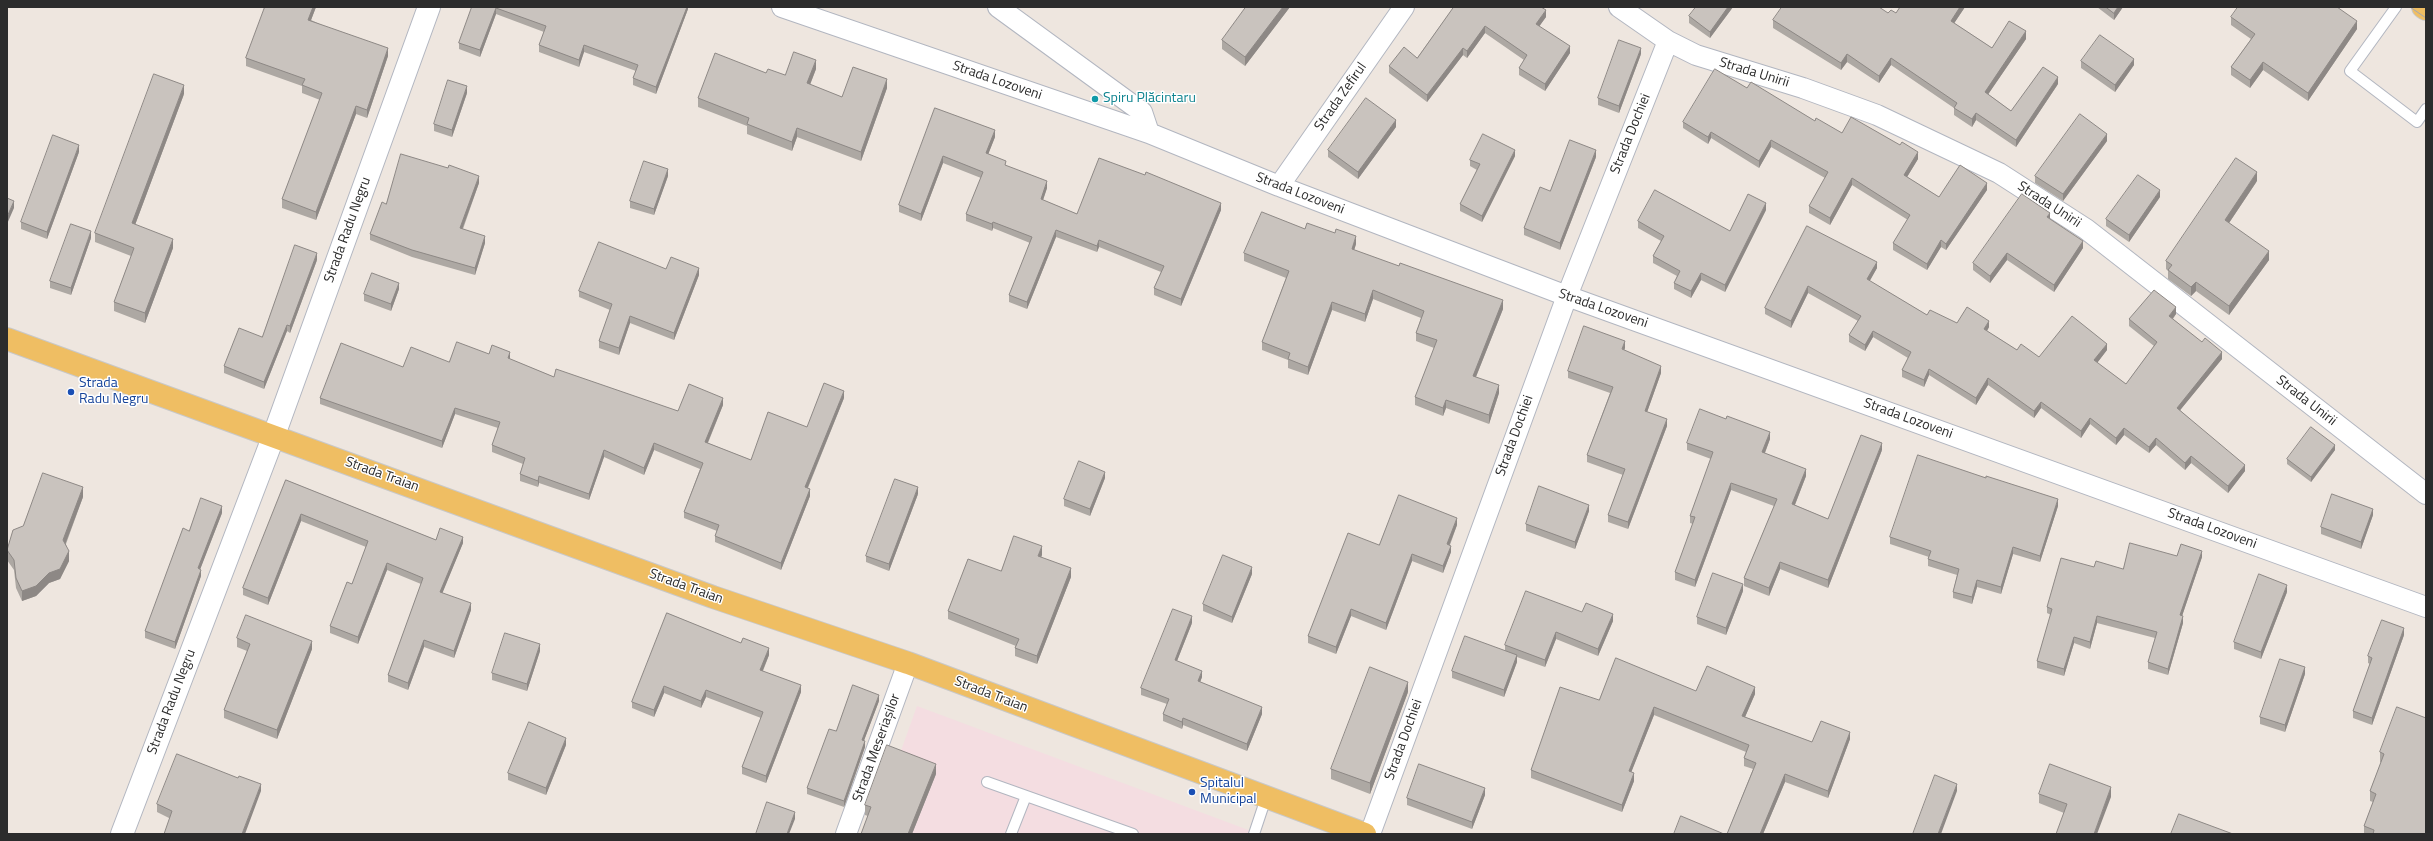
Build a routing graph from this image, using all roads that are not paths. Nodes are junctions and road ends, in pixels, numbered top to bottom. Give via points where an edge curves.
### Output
1 (429, 7) edge
2 (782, 7) edge
3 (998, 7) edge
4 (1404, 7) edge
5 (1619, 7) edge
6 (2396, 7) edge
7 (2423, 7) edge
8 (2426, 9) edge
9 (1668, 41) junction
10 (2426, 109) edge
11 (1149, 133) junction
12 (1279, 186) junction
13 (1567, 296) junction
14 (7, 339) edge
15 (274, 435) junction
16 (2426, 494) edge
17 (2426, 607) edge
18 (908, 663) junction
19 (987, 782) dead end
20 (1026, 796) junction
21 (1266, 798) junction
22 (122, 834) edge
23 (846, 834) edge
24 (1011, 834) edge
25 (1133, 834) edge
26 (1254, 834) edge
27 (1365, 834) edge
28 (1370, 834) edge

1 - 15 street, Strada Radu Negru
2 - 11 street, Strada Lozoveni
3 - 11 street via 1142,112
4 - 12 street, Strada Zefirul
5 - 9 street, Strada Unirii
6 - 10 lane via 2350,72 2417,122
7 - 8 main road
9 - 13 street, Strada Dochiei
9 - 16 street, Strada Unirii via 1696,55 1803,88 1877,115 1999,172 2086,229
11 - 12 street, Strada Lozoveni
12 - 13 street, Strada Lozoveni
13 - 17 street, Strada Lozoveni
13 - 28 street, Strada Dochiei
14 - 15 main road, Strada Traian
15 - 18 main road, Strada Traian via 713,597
15 - 22 street, Strada Radu Negru
18 - 21 main road, Strada Traian
18 - 23 street, Strada Meseriașilor
19 - 20 lane
20 - 24 lane
20 - 25 lane
21 - 26 lane
21 - 27 main road, Strada Traian

